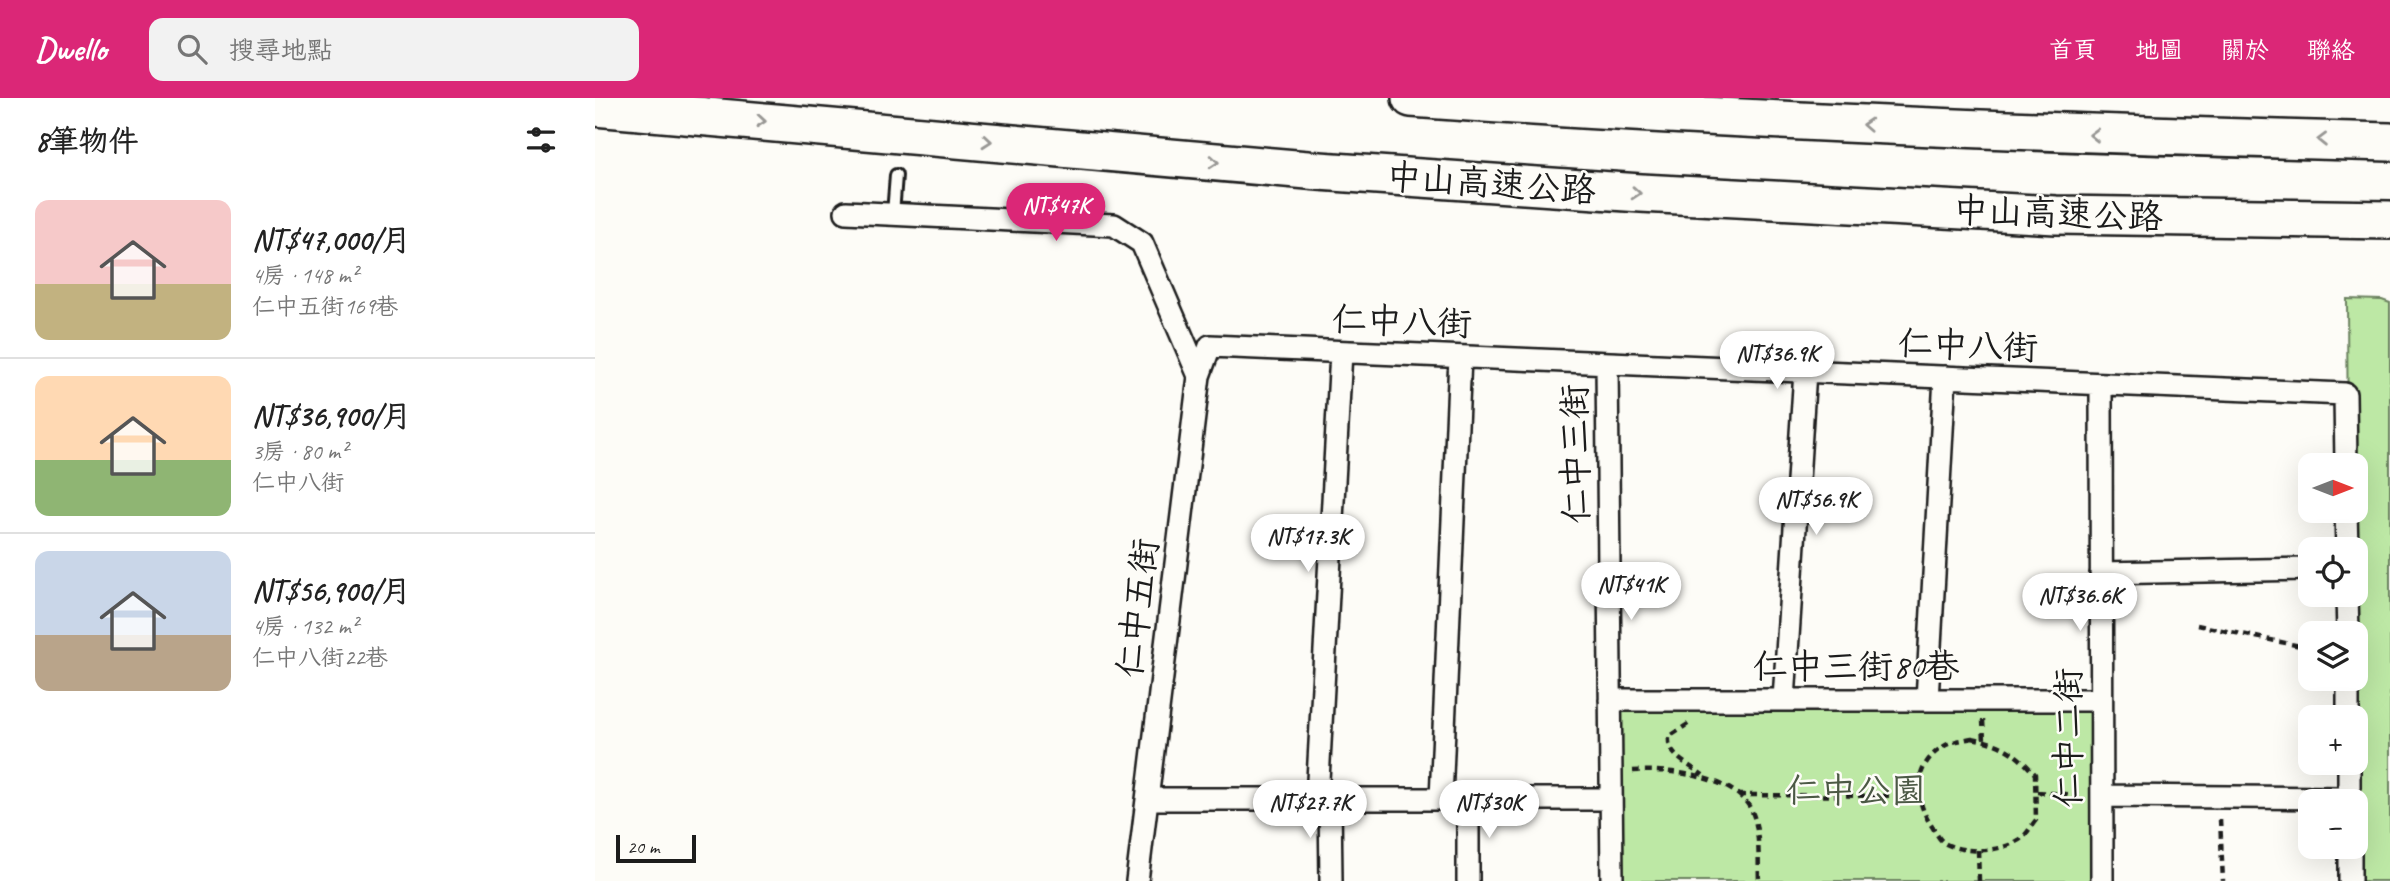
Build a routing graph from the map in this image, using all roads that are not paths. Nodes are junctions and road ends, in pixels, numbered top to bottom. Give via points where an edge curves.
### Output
1 (1411, 98) edge
2 (595, 107) edge
3 (2390, 142) edge
4 (896, 175) dead end
5 (846, 212) dead end
6 (893, 214) junction
7 (2390, 220) edge
8 (1210, 346) joint
9 (1341, 352) junction
10 (1460, 357) junction
11 (1607, 363) junction
12 (1805, 371) junction
13 (1199, 376) junction
14 (1945, 377) junction
15 (2101, 384) junction
16 (2346, 453) edge
17 (2298, 569) edge
18 (2101, 573) junction
19 (1611, 700) junction
20 (1784, 700) junction
21 (1927, 700) junction
22 (2101, 700) junction
23 (2102, 796) junction
24 (1147, 799) junction
25 (1323, 799) junction
26 (1441, 799) junction
27 (1468, 799) junction
28 (1611, 799) junction
29 (2298, 799) edge
30 (2350, 859) edge
31 (1137, 881) edge
32 (1331, 881) edge
33 (1468, 881) edge
34 (1612, 881) edge
35 (2102, 881) edge
36 (2350, 881) edge

3 -> 1 highway via 2055,134
2 -> 7 highway, 中山高速公路 via 1319,171 1654,194 2056,215
4 - 6 lane
5 - 6 street
6 - 13 street via 1114,225 1142,243
8 - 9 street, 仁中八街
8 - 13 street, 仁中五街
9 - 10 street, 仁中八街
9 - 25 street
10 - 11 street, 仁中八街
10 - 26 street
11 - 12 street, 仁中八街
11 - 19 street, 仁中三街
12 - 14 street, 仁中八街
12 - 20 street
13 - 24 street, 仁中五街
14 - 15 street, 仁中八街
14 - 21 street
15 - 16 street, 仁中八街 via 2345,394
15 - 18 street, 仁中二街
17 - 18 street
18 - 22 street, 仁中二街
19 - 20 street, 仁中三街80巷
19 - 28 street, 仁中三街
20 - 21 street, 仁中三街80巷
21 - 22 street, 仁中三街80巷
22 - 23 street, 仁中二街
23 - 29 street
23 - 35 street, 仁中二街
24 - 25 street
24 - 31 street, 仁中五街
25 - 26 street
25 - 32 street
26 - 27 street
27 - 28 street
27 - 33 street
28 - 34 street, 仁中三街
30 - 36 street

